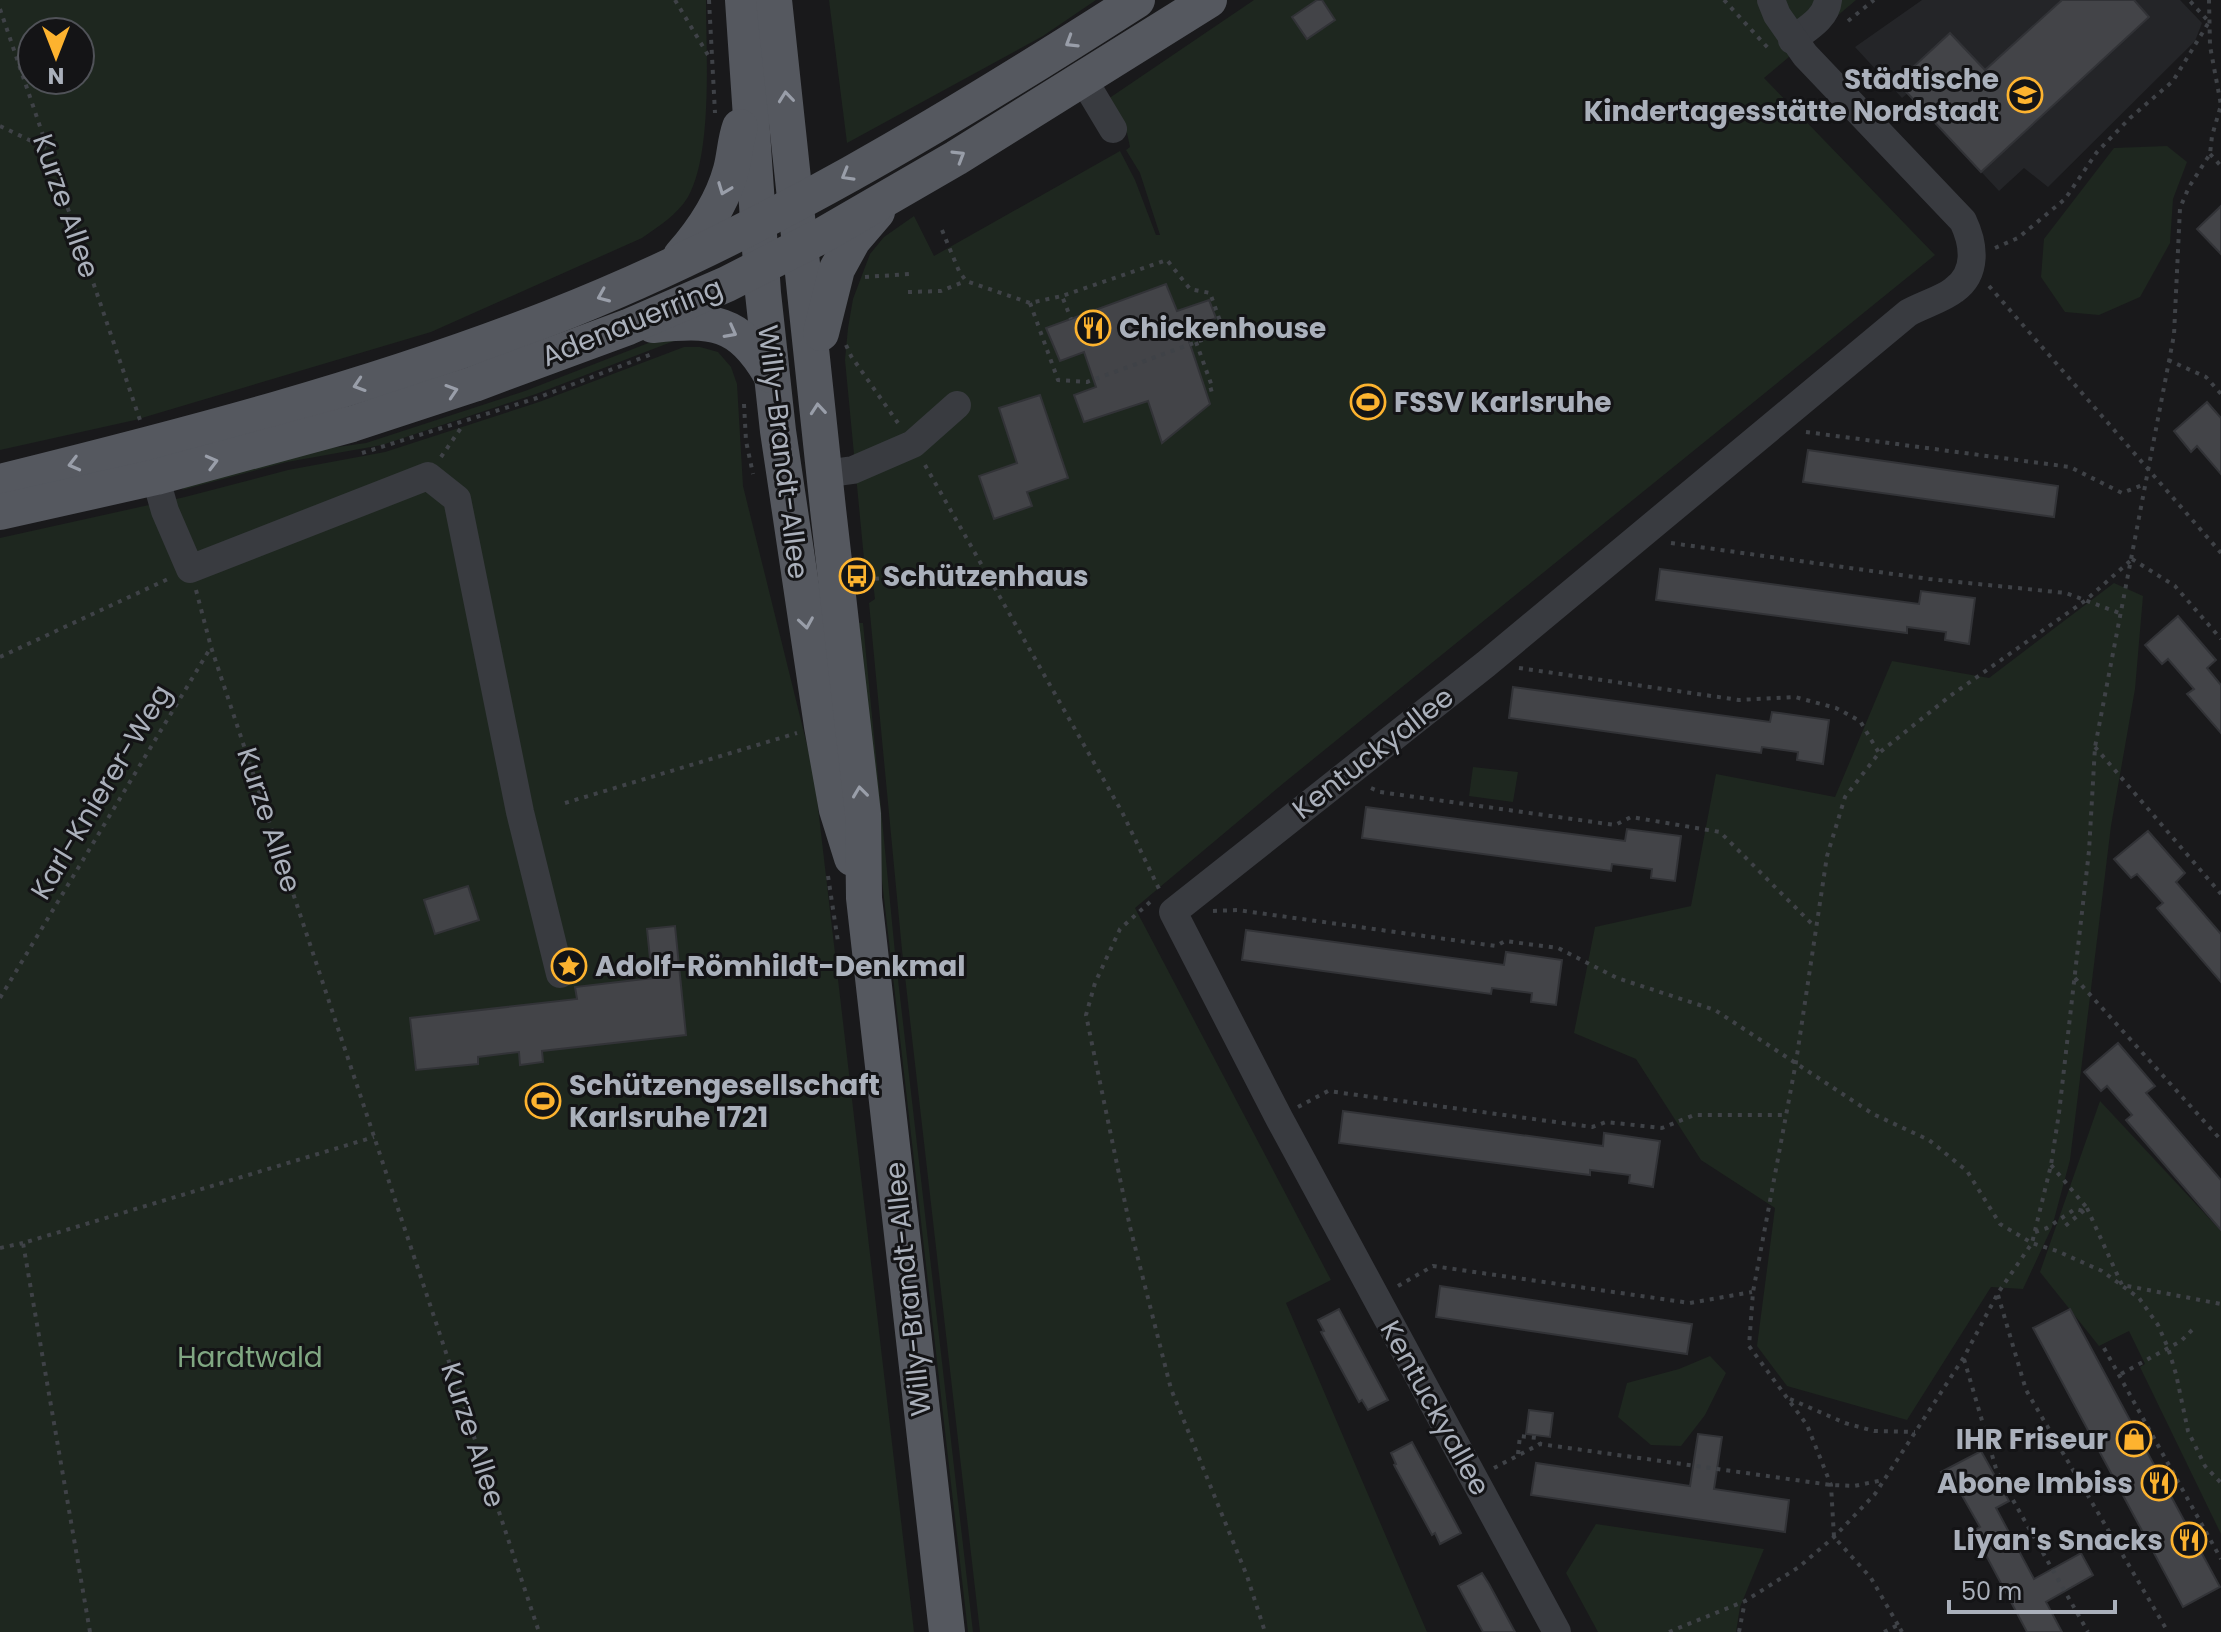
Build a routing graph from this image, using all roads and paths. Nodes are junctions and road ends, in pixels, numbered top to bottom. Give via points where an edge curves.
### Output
1 (675, 0) edge
2 (709, 0) edge
3 (743, 0) edge
4 (774, 0) edge
5 (1137, 0) edge
6 (1209, 0) edge
7 (1771, 0) edge
8 (1828, 0) edge
9 (2189, 0) edge
10 (2209, 0) edge
11 (0, 9) edge
12 (2209, 22) junction
13 (1792, 40) junction
14 (712, 62) junction
15 (1083, 79) junction
16 (749, 86) junction
17 (715, 116) dead end
18 (0, 126) edge
19 (1113, 129) dead end
20 (46, 148) junction
21 (2210, 154) junction
22 (2221, 166) edge
23 (891, 196) junction
24 (797, 202) junction
25 (759, 221) junction
26 (942, 230) dead end
27 (802, 246) junction
28 (1972, 258) junction
29 (674, 264) junction
30 (761, 266) junction
31 (856, 274) dead end
32 (910, 274) dead end
33 (966, 281) junction
34 (908, 292) dead end
35 (1062, 296) junction
36 (1030, 303) junction
37 (1071, 319) dead end
38 (1212, 320) dead end
39 (628, 327) junction
40 (1217, 335) junction
41 (843, 339) dead end
42 (1196, 342) junction
43 (2168, 360) junction
44 (813, 365) junction
45 (772, 377) junction
46 (1206, 391) dead end
47 (2221, 394) edge
48 (743, 399) dead end
49 (957, 405) dead end
50 (464, 423) dead end
51 (1772, 427) junction
52 (142, 442) junction
53 (913, 444) junction
54 (2148, 471) junction
55 (824, 474) junction
56 (428, 476) junction
57 (754, 477) dead end
58 (0, 482) edge
59 (2145, 484) junction
60 (0, 512) edge
61 (1637, 538) junction
62 (2221, 553) edge
63 (2132, 559) junction
64 (190, 569) junction
65 (863, 580) dead end
66 (994, 587) junction
67 (2086, 600) junction
68 (2122, 614) junction
69 (2221, 639) edge
70 (211, 647) junction
71 (0, 657) edge
72 (1486, 664) junction
73 (822, 726) junction
74 (2095, 747) junction
75 (1879, 753) junction
76 (1342, 778) junction
77 (565, 803) dead end
78 (828, 875) dead end
79 (2221, 894) edge
80 (864, 898) junction
81 (1167, 902) junction
82 (1815, 927) junction
83 (839, 950) dead end
84 (560, 974) dead end
85 (2075, 978) junction
86 (0, 998) edge
87 (1796, 1062) junction
88 (1786, 1115) junction
89 (1279, 1118) junction
90 (374, 1137) junction
91 (2221, 1140) edge
92 (2051, 1165) junction
93 (2086, 1209) junction
94 (2064, 1227) dead end
95 (2034, 1232) junction
96 (23, 1243) junction
97 (2032, 1243) junction
98 (0, 1248) edge
99 (2122, 1285) junction
100 (1753, 1292) junction
101 (1998, 1293) junction
102 (1375, 1299) junction
103 (2221, 1304) edge
104 (2192, 1330) dead end
105 (2104, 1348) dead end
106 (2168, 1348) junction
107 (1964, 1357) junction
108 (2121, 1374) junction
109 (1787, 1398) junction
110 (1916, 1433) junction
111 (1540, 1444) junction
112 (1517, 1455) junction
113 (1474, 1480) junction
114 (1885, 1480) junction
115 (2221, 1483) edge
116 (1831, 1485) junction
117 (1834, 1537) junction
118 (2221, 1559) edge
119 (1745, 1601) junction
120 (1898, 1625) junction
121 (90, 1632) edge
122 (539, 1632) edge
123 (947, 1632) edge
124 (1265, 1632) edge
125 (1557, 1632) edge
126 (1669, 1632) edge
127 (1739, 1632) edge
128 (1884, 1632) edge
129 (1902, 1632) edge
130 (2088, 1632) edge
131 (2168, 1632) edge

1 - 14 path
2 - 14 path
3 - 16 main road, Willy-Brandt-Allee
24 -> 4 main road, Willy-Brandt-Allee
5 -> 24 main road, Adenauerring
6 - 15 main road, Adenauerring
7 - 13 street
8 - 13 street via 1818,20
9 - 12 path
10 - 12 path
11 - 20 path, Kurze Allee
12 - 21 path via 2221,105
12 - 28 path via 2173,81 2097,152 2065,199 2018,238
13 - 28 street via 1963,221
14 - 17 path
15 - 19 street
23 -> 15 main road, Adenauerring
16 - 25 main road, Willy-Brandt-Allee
16 -> 29 main road via 722,197
18 - 20 path
20 - 52 path, Kurze Allee
21 - 22 path
21 - 43 path via 2180,208 2174,335
23 - 27 main road, Adenauerring
23 - 44 main road via 853,240 834,275
24 - 25 main road, Adenauerring
24 - 27 main road, Willy-Brandt-Allee
25 - 29 main road, Adenauerring
25 - 30 main road, Willy-Brandt-Allee
26 - 33 path
27 - 30 main road, Adenauerring
27 - 44 main road, Willy-Brandt-Allee
28 - 51 street, Kentuckyallee via 1968,275 1954,290 1908,313
28 - 54 path via 1993,293
29 -> 52 main road, Adenauerring via 434,361 306,402
30 - 39 main road, Adenauerring
30 - 45 main road, Willy-Brandt-Allee
31 - 32 path
33 - 34 path via 941,291
33 - 36 path
35 - 36 path
35 - 37 path
35 - 40 path via 1167,260 1190,289 1210,293 1224,332
36 - 42 path via 1058,380 1087,382
38 - 40 path
39 -> 45 main road via 681,321 713,324 745,340
52 -> 39 main road, Adenauerring via 352,424
40 - 42 path
41 - 53 path
42 - 46 path via 1213,389
43 - 47 path via 2206,377
43 - 54 path
55 -> 44 main road, Willy-Brandt-Allee
45 -> 73 main road, Willy-Brandt-Allee
48 - 57 path
49 - 53 street
50 - 56 path
51 - 59 path via 2070,467 2122,493
51 - 61 street, Kentuckyallee
52 -> 58 main road, Adenauerring
52 - 60 main road, Adenauerring
52 - 64 street
53 - 55 street via 853,470
53 - 66 path
54 - 59 path
54 - 62 path
80 -> 55 main road, Willy-Brandt-Allee via 863,814
56 - 64 street
56 - 84 street via 457,499 520,812
59 - 63 path
61 - 67 path via 2066,593
61 - 72 street, Kentuckyallee
63 - 67 path
63 - 68 path
63 - 69 path via 2175,586
64 - 70 path, Kurze Allee
64 - 71 path
65 - 66 path via 950,579
66 - 81 path
67 - 68 path
67 - 75 path
68 - 74 path
70 - 86 path, Karl-Knierer-Weg
70 - 90 path, Kurze Allee
72 - 75 path via 1739,700 1795,697 1860,721
72 - 76 street, Kentuckyallee
73 - 77 path
73 - 80 main road, Willy-Brandt-Allee via 837,810
74 - 79 path
74 - 85 path
75 - 82 path via 1845,797 1827,856
76 - 81 street, Kentuckyallee
76 - 82 path via 1380,792 1615,825 1631,817 1720,832
78 - 83 path
80 - 123 main road, Willy-Brandt-Allee
81 - 87 path via 1496,946 1505,941 1558,948 1617,978 1715,1010
81 - 89 street, Kentuckyallee
81 - 124 path via 1120,929 1086,1015 1130,1227 1171,1389
82 - 87 path
85 - 91 path
85 - 92 path
87 - 88 path
87 - 97 path via 1873,1114 1929,1140 1967,1171 2000,1224
88 - 89 path via 1694,1115 1662,1128 1606,1122 1592,1127 1328,1091
88 - 100 path
89 - 102 street, Kentuckyallee
90 - 96 path
90 - 122 path, Kurze Allee
92 - 93 path
92 - 95 path
93 - 94 path
93 - 95 path via 2075,1209
93 - 99 path
95 - 97 path
96 - 98 path
96 - 121 path
97 - 99 path
97 - 101 path
99 - 103 path
99 - 106 path via 2139,1298
100 - 102 path via 1690,1303 1433,1266
100 - 109 path via 1749,1346
101 - 107 path
101 - 131 path via 2026,1390
102 - 113 street, Kentuckyallee
104 - 106 path
105 - 108 path
106 - 108 path
106 - 115 path via 2188,1431 2205,1466
107 - 110 path
107 - 130 path via 1997,1472
108 - 118 path
109 - 110 path via 1874,1431
109 - 116 path via 1807,1425
110 - 114 path
111 - 112 path
111 - 112 path via 1537,1438 1520,1436
111 - 116 path
112 - 113 path
113 - 125 street, Kentuckyallee
114 - 116 path
114 - 117 path
116 - 117 path
117 - 119 path
117 - 120 path via 1871,1578
119 - 126 path
119 - 127 path
120 - 128 path
120 - 129 path

